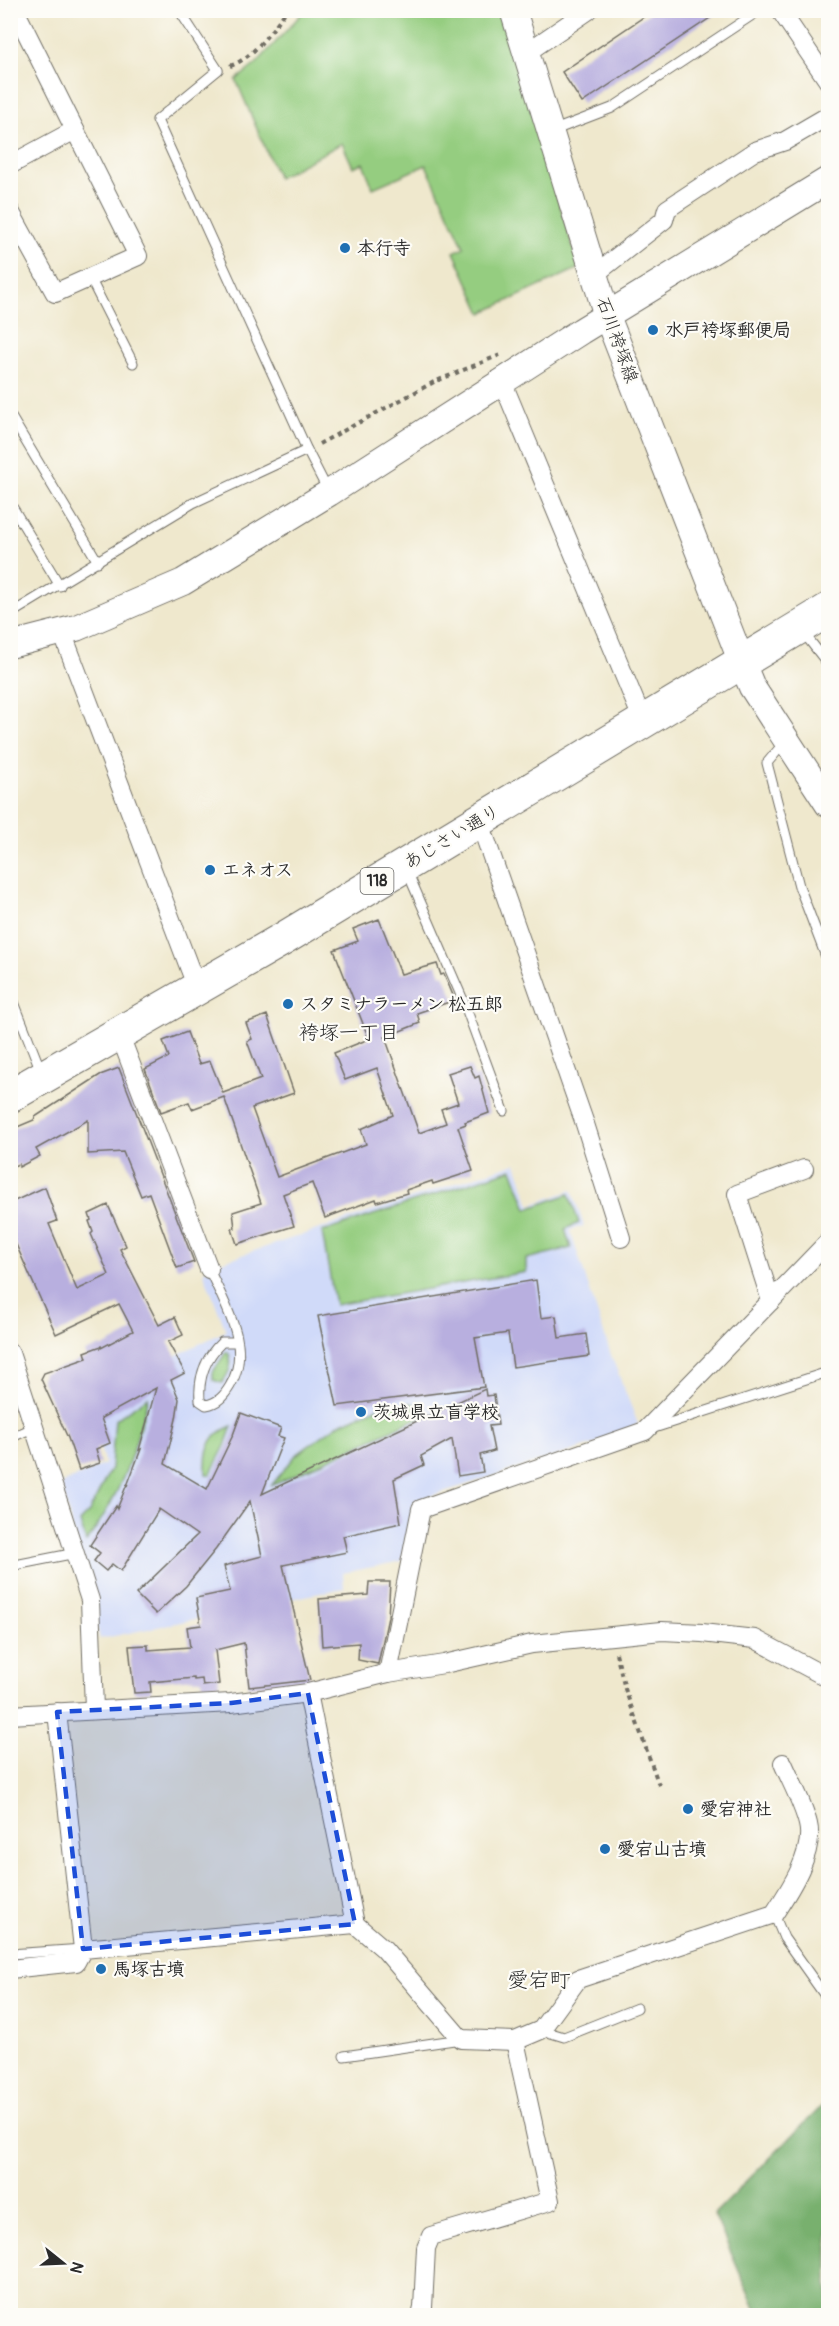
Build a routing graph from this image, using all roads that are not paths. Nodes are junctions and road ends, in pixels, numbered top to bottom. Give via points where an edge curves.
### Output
1 (15, 10) edge
2 (179, 10) edge
3 (513, 10) edge
4 (589, 10) edge
5 (760, 10) edge
6 (780, 10) edge
7 (526, 53) junction
8 (828, 81) edge
9 (828, 116) edge
10 (75, 130) junction
11 (550, 132) junction
12 (10, 165) edge
13 (828, 180) edge
14 (10, 211) edge
15 (594, 276) junction
16 (90, 278) junction
17 (607, 316) junction
18 (133, 363) dead end
19 (502, 381) junction
20 (10, 415) edge
21 (307, 450) junction
22 (329, 493) junction
23 (10, 503) edge
24 (98, 562) junction
25 (60, 586) junction
26 (828, 610) edge
27 (10, 614) edge
28 (800, 627) junction
29 (62, 632) junction
30 (10, 645) edge
31 (742, 663) junction
32 (828, 664) edge
33 (643, 721) junction
34 (788, 742) junction
35 (828, 804) edge
36 (478, 820) junction
37 (405, 865) junction
38 (828, 962) edge
39 (197, 988) junction
40 (10, 992) edge
41 (119, 1033) junction
42 (43, 1077) junction
43 (10, 1096) edge
44 (504, 1111) dead end
45 (804, 1169) dead end
46 (621, 1238) dead end
47 (827, 1246) edge
48 (209, 1269) joint
49 (771, 1301) junction
50 (237, 1342) junction
51 (10, 1353) edge
52 (828, 1372) edge
53 (35, 1427) junction
54 (645, 1431) junction
55 (10, 1438) edge
56 (76, 1553) junction
57 (10, 1566) edge
58 (388, 1673) junction
59 (828, 1678) edge
60 (308, 1693) junction
61 (94, 1709) junction
62 (57, 1712) junction
63 (10, 1715) edge
64 (783, 1763) dead end
65 (774, 1914) junction
66 (355, 1924) junction
67 (83, 1950) junction
68 (10, 1954) edge
69 (10, 1969) edge
70 (828, 2000) edge
71 (637, 2008) dead end
72 (541, 2030) junction
73 (461, 2039) junction
74 (514, 2041) junction
75 (344, 2056) dead end
76 (421, 2316) edge

1 - 10 street
2 - 21 lane via 218,69 157,120
3 - 7 street, 石川袴塚線
4 - 7 street
5 - 11 lane via 612,108
6 - 8 street
7 - 11 street, 石川袴塚線
9 - 15 street via 785,141 755,151 668,209 664,220
10 - 12 street
10 - 16 street via 138,256
11 - 15 street, 石川袴塚線
13 - 17 street
14 - 16 street via 56,293
15 - 17 street, 石川袴塚線
16 - 18 lane
17 - 19 street
17 - 31 street, 石川袴塚線
19 - 22 street
19 - 33 street
20 - 24 lane
21 - 22 lane
21 - 24 lane via 194,503
22 - 29 street via 183,582
23 - 25 lane
24 - 25 lane
25 - 27 lane
26 - 28 highway, あじさい通り / 118
28 - 31 highway, あじさい通り / 118
28 - 32 lane
29 - 30 street
29 - 39 street
31 - 33 highway, あじさい通り / 118
31 - 34 street, 石川袴塚線 via 752,687
33 - 36 highway, あじさい通り / 118
34 - 35 street, 石川袴塚線
34 - 38 lane via 767,763 799,885
36 - 37 highway, あじさい通り / 118
36 - 46 street
37 - 39 highway, あじさい通り / 118
37 - 44 lane via 464,1000
39 - 41 highway, あじさい通り / 118
40 - 42 lane
41 - 42 highway, あじさい通り / 118
41 - 48 street
42 - 43 highway, あじさい通り / 118
45 - 49 street via 737,1194
47 - 49 street
48 - 50 lane
49 - 54 street
50 - 50 lane via 240,1361 235,1377 223,1397 206,1405 200,1401 206,1360 222,1342
51 - 53 street
52 - 54 lane
53 - 55 lane
53 - 56 street
54 - 58 street via 421,1509
56 - 57 lane
56 - 61 street via 90,1600
58 - 59 street via 532,1644 662,1631 755,1639
58 - 60 street
60 - 61 street via 231,1703
60 - 66 street
61 - 62 street
62 - 63 street
62 - 67 street
64 - 65 street via 808,1824 810,1844 792,1887
65 - 70 lane via 784,1938
65 - 72 street via 578,1979
66 - 67 street
66 - 73 street via 384,1949
67 - 68 lane
67 - 69 street via 76,1962
71 - 72 lane via 564,2037
72 - 74 street
73 - 74 street
73 - 75 lane
74 - 76 street via 550,2201 431,2236 426,2248

